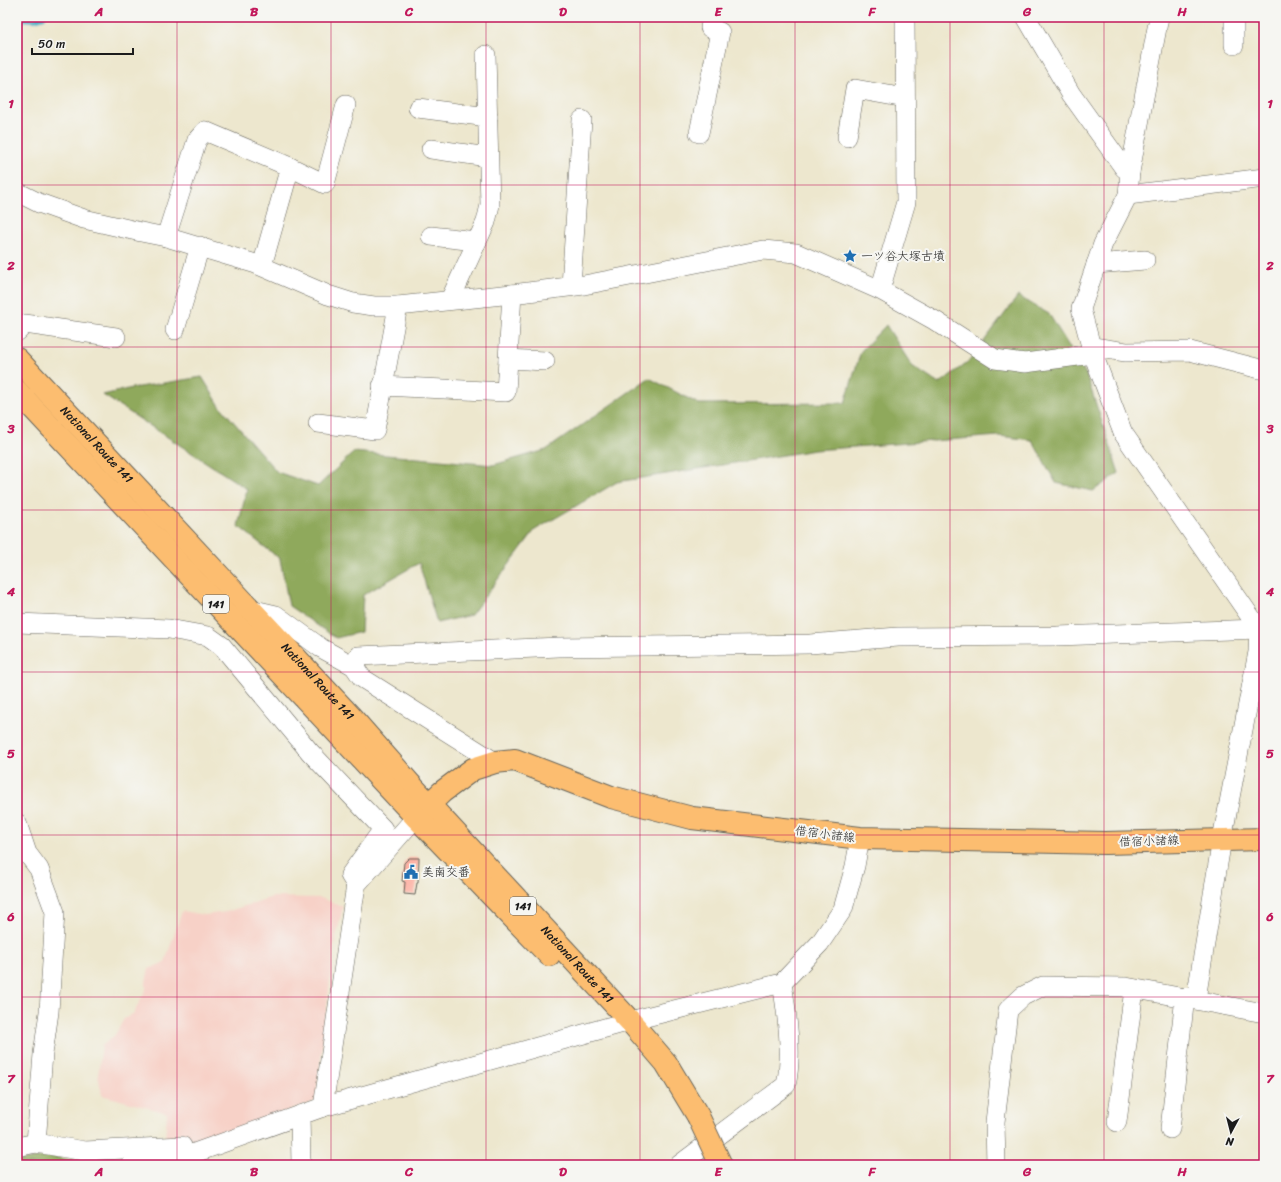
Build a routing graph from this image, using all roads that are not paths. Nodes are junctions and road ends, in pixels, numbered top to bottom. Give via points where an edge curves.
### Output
1 (712, 17) edge
2 (905, 17) edge
3 (1026, 17) edge
4 (1159, 17) edge
5 (1234, 17) edge
6 (1234, 45) dead end
7 (486, 55) dead end
8 (905, 98) junction
9 (346, 105) dead end
10 (418, 108) dead end
11 (488, 117) junction
12 (582, 120) dead end
13 (699, 132) dead end
14 (847, 137) dead end
15 (431, 148) dead end
16 (488, 157) junction
17 (290, 167) junction
18 (1130, 172) junction
19 (1264, 178) edge
20 (17, 192) edge
21 (1128, 195) junction
22 (166, 236) junction
23 (431, 236) dead end
24 (476, 241) junction
25 (200, 246) junction
26 (1145, 260) dead end
27 (1096, 264) junction
28 (262, 266) junction
29 (571, 286) junction
30 (880, 290) junction
31 (512, 294) junction
32 (450, 300) junction
33 (398, 306) junction
34 (175, 330) dead end
35 (17, 332) edge
36 (116, 337) dead end
37 (1093, 350) junction
38 (17, 359) edge
39 (508, 359) junction
40 (545, 361) dead end
41 (1264, 370) edge
42 (382, 386) junction
43 (17, 391) edge
44 (318, 423) dead end
45 (250, 609) junction
46 (17, 623) edge
47 (1259, 629) junction
48 (354, 666) junction
49 (495, 762) junction
50 (423, 811) junction
51 (17, 823) edge
52 (860, 838) junction
53 (1222, 839) junction
54 (1264, 839) edge
55 (356, 885) junction
56 (782, 983) junction
57 (1134, 988) junction
58 (1191, 998) junction
59 (1264, 1013) edge
60 (623, 1014) junction
61 (323, 1106) junction
62 (300, 1115) junction
63 (1117, 1122) dead end
64 (1170, 1129) dead end
65 (36, 1143) junction
66 (17, 1147) edge
67 (190, 1155) junction
68 (130, 1165) edge
69 (300, 1165) edge
70 (679, 1165) edge
71 (721, 1165) edge
72 (996, 1165) edge

1 - 13 street via 710,28 720,32
2 - 8 street
3 - 18 street via 1071,94 1124,168
4 - 18 street
5 - 6 street
7 - 11 street
8 - 14 street via 855,89
8 - 30 street via 906,202
9 - 17 street via 325,184
10 - 11 street
11 - 16 street
12 - 29 street
15 - 16 street
16 - 24 street via 490,205 486,222
17 - 22 street via 205,132 197,140
17 - 28 street
18 - 21 street
19 - 21 street
20 - 22 street via 84,219
21 - 27 street via 1103,244
22 - 25 street
23 - 24 street
24 - 32 street
25 - 28 street
25 - 34 street
26 - 27 street
27 - 37 street via 1081,309
28 - 33 street via 328,295 353,303
29 - 30 street via 763,250 796,253
29 - 31 street
30 - 37 street via 934,320 995,359 1025,363
31 - 32 street
31 - 39 street
32 - 33 street
33 - 42 street
35 - 36 street via 25,324
37 - 41 street via 1190,351
37 - 47 street via 1122,433
38 - 45 main road, National Route 141 / 141
39 - 40 street
39 - 42 street via 506,392
42 - 44 street via 375,430
43 - 50 main road, National Route 141 / 141
45 - 48 street via 276,615 321,648
45 - 50 main road, National Route 141 / 141
46 - 55 street via 169,629 208,636 222,646 310,752 382,829 350,875
47 - 48 street via 1057,636 898,637 810,644 543,648 358,656
47 - 53 street via 1258,652
48 - 49 street via 362,678
49 - 50 main road, 借宿小諸線 via 473,769 442,792
49 - 52 main road, 借宿小諸線 via 515,760 611,798 692,818
50 - 55 street
50 - 60 main road, National Route 141 / 141 via 519,925 588,992
51 - 65 street via 27,854 39,869 56,912
52 - 53 main road, 借宿小諸線 via 1105,843
52 - 56 street via 843,909 820,943
53 - 54 main road, 借宿小諸線
53 - 58 street
55 - 61 street
56 - 60 street
56 - 70 street via 790,1068 786,1084
57 - 58 street
57 - 63 street
57 - 72 street via 1043,986 1023,996 1008,1010 995,1122
58 - 59 street
58 - 64 street
60 - 61 street
60 - 71 main road, National Route 141 / 141, bridge via 666,1063 698,1116
61 - 62 street
62 - 67 street
62 - 69 street
65 - 66 street
65 - 67 street via 85,1151 182,1146
67 - 68 street

